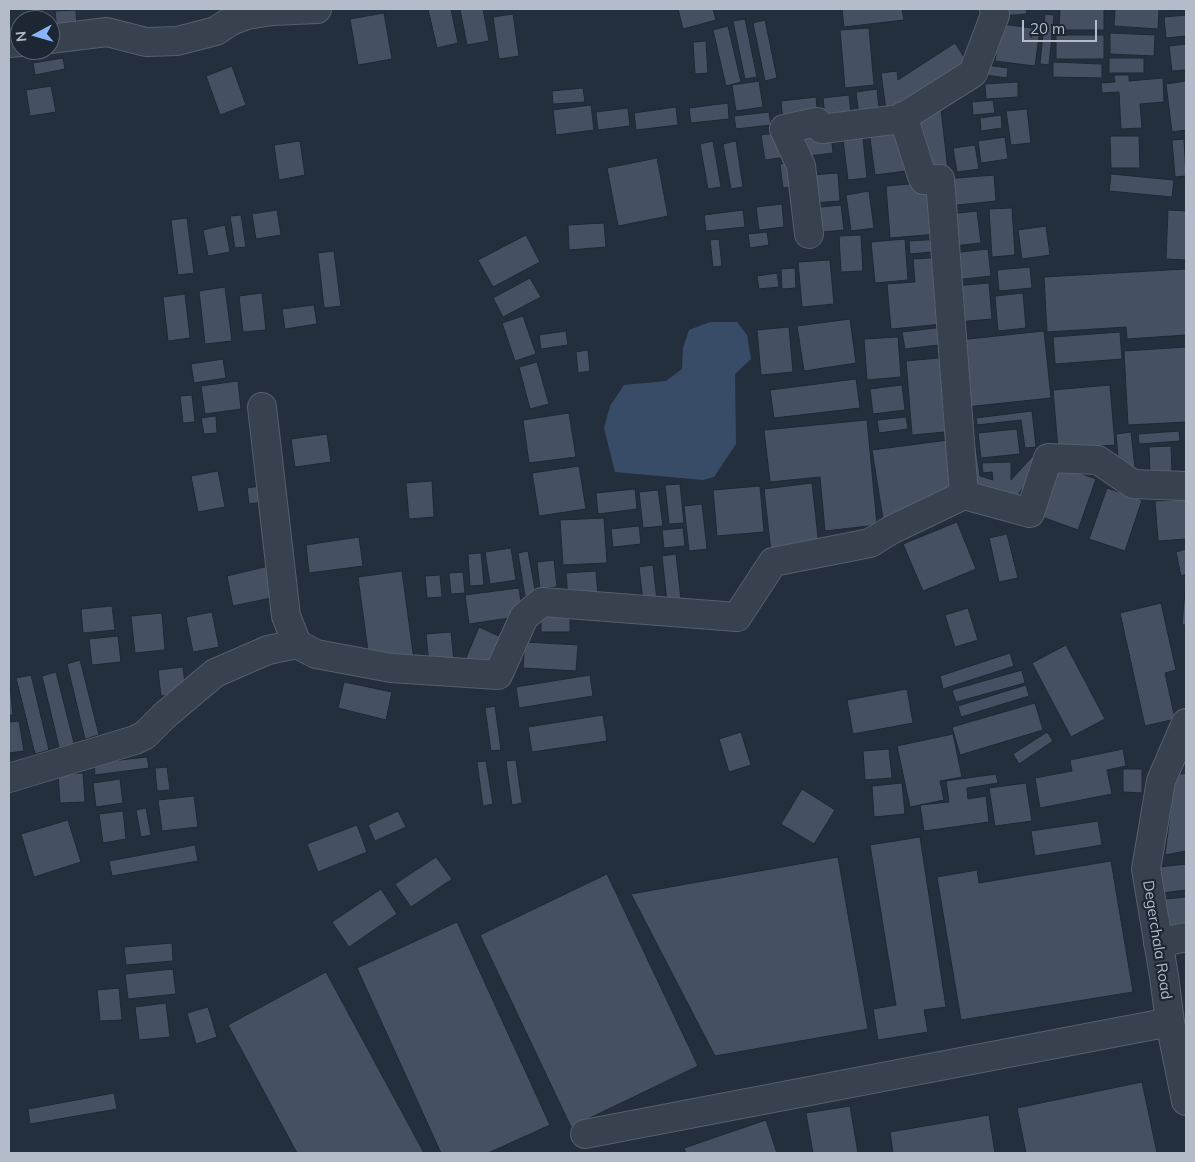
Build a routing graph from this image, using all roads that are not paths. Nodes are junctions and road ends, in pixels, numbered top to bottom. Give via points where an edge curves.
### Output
1 (317, 9) edge
2 (994, 9) edge
3 (60, 37) edge
4 (903, 116) junction
5 (809, 234) dead end
6 (262, 407) dead end
7 (1186, 486) edge
8 (964, 495) junction
9 (297, 644) junction
10 (1186, 723) edge
11 (9, 778) edge
12 (1186, 937) edge
13 (1158, 942) junction
14 (1170, 1022) junction
15 (1186, 1101) edge
16 (585, 1134) dead end

1 - 3 street via 247,16 216,31 177,41 146,42 107,32
2 - 4 street via 995,15 973,73
4 - 5 street via 822,129 817,122 784,129 801,166
4 - 8 street via 924,180 940,179
6 - 9 street via 286,616
7 - 8 street via 1133,484 1098,460 1048,458 1030,513
8 - 9 street via 870,543 773,562 737,617 542,602 524,617 498,675 391,668 316,654
9 - 11 street via 268,650 215,673 145,735 135,740
10 - 13 street, Degerchala Road via 1161,781 1146,869
12 - 13 street
13 - 14 street, Degerchala Road
14 - 15 street, Degerchala Road
14 - 16 street

